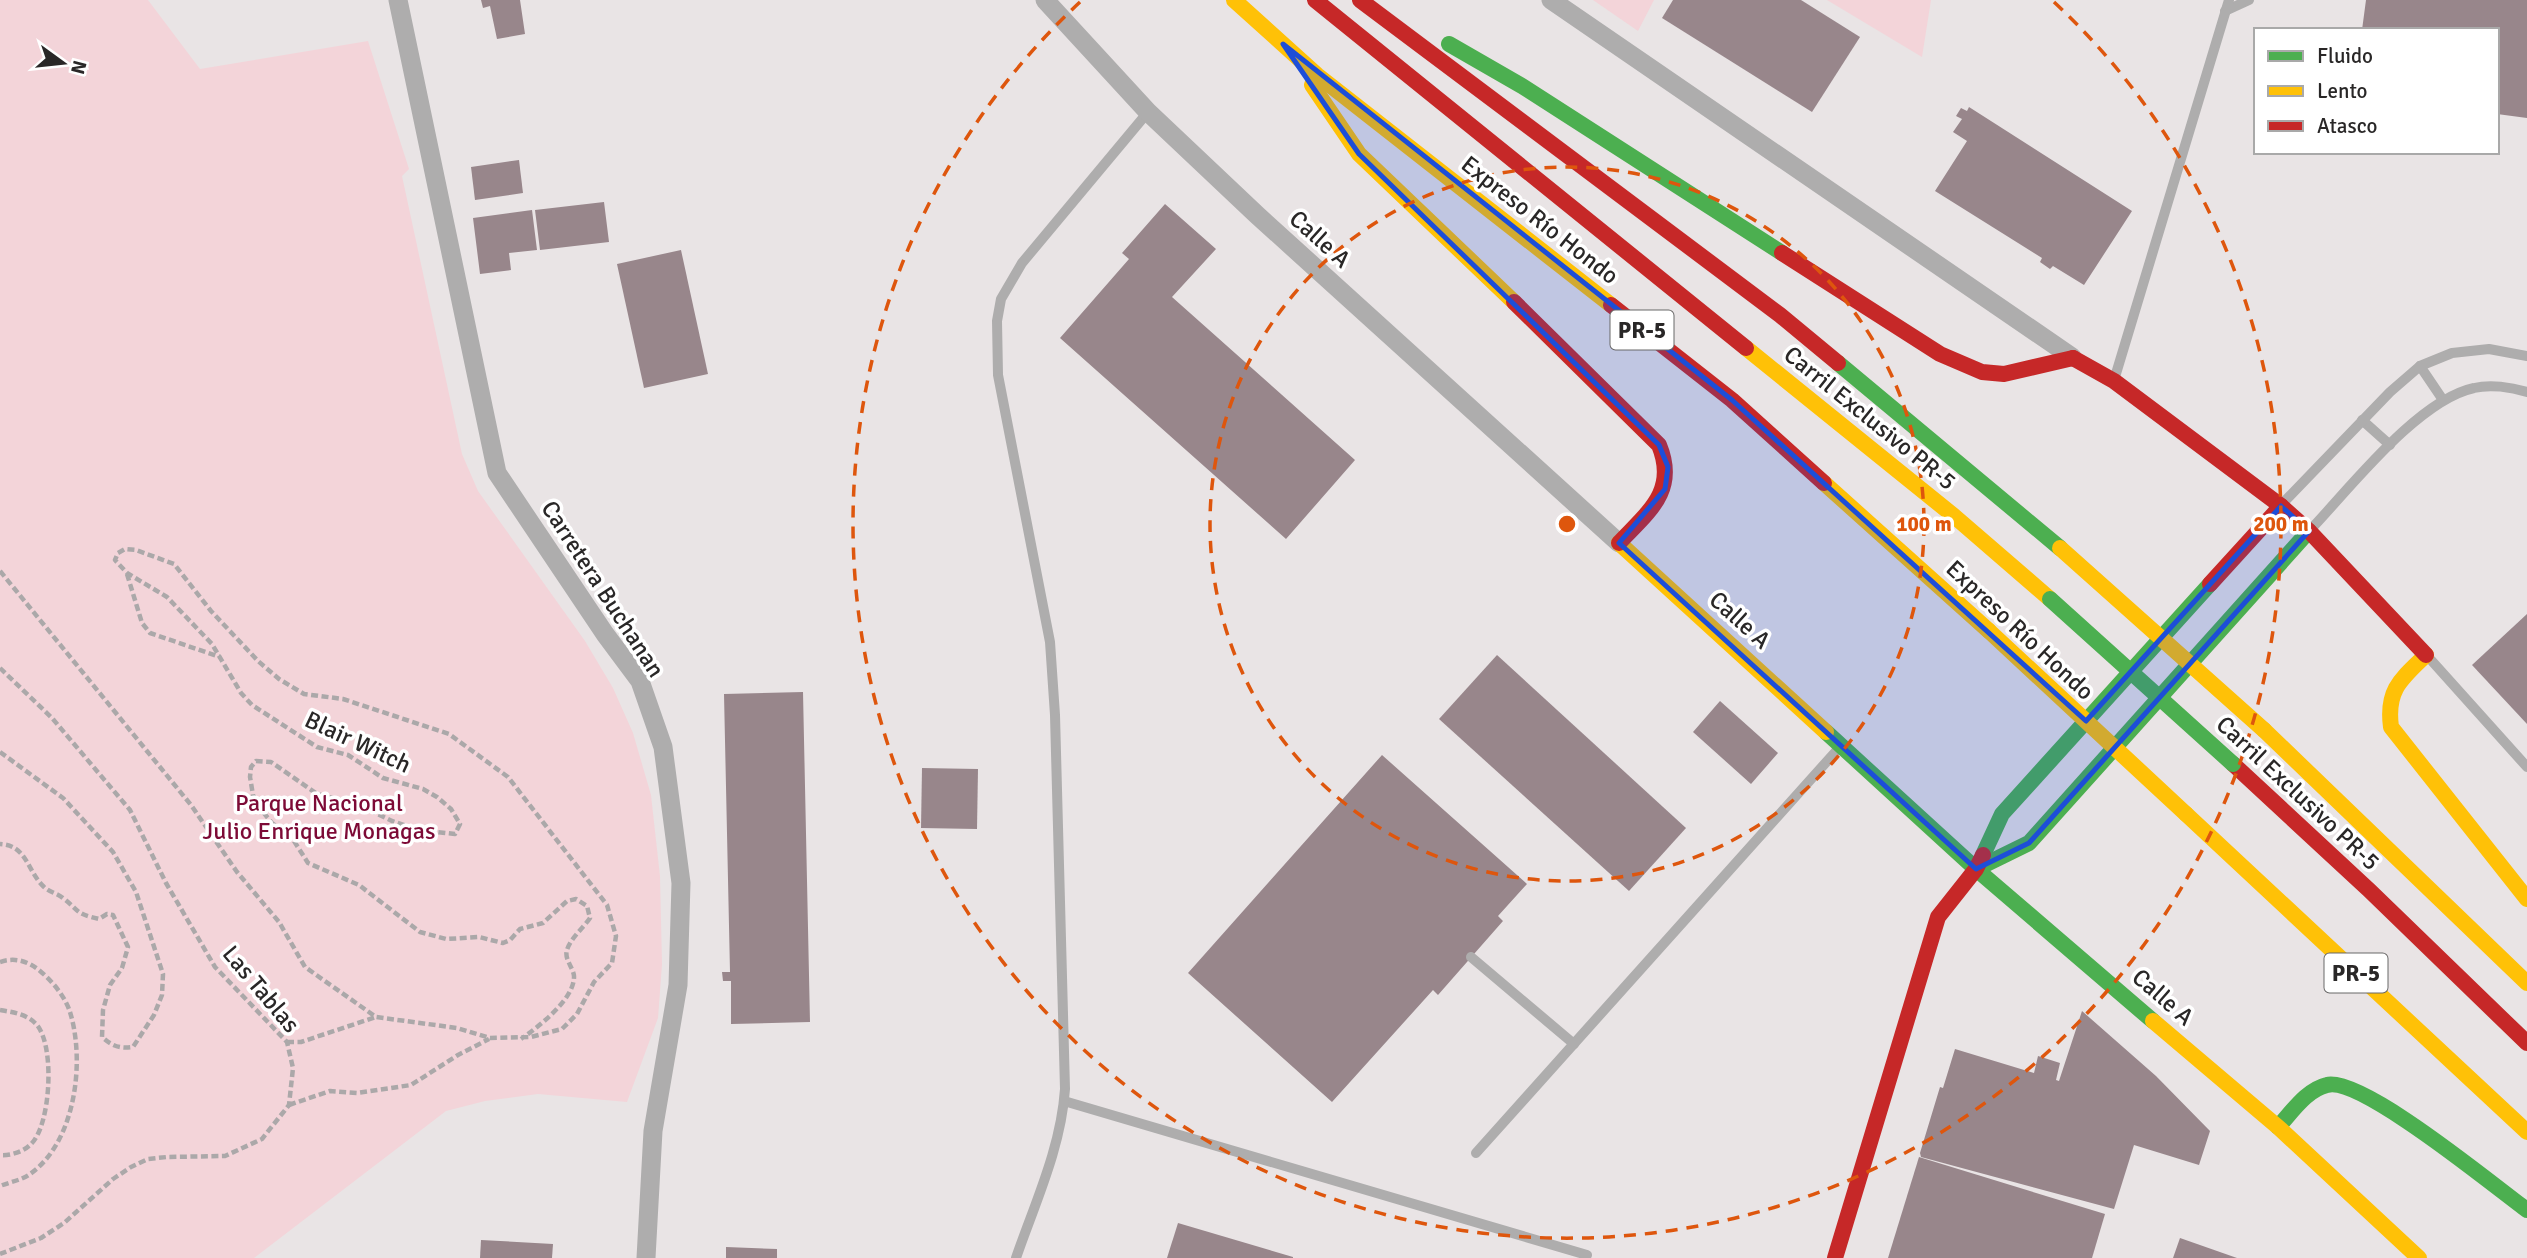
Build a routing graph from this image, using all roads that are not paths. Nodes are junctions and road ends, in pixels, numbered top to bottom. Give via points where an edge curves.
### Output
1 (398, 0) edge
2 (1045, 0) edge
3 (1234, 0) edge
4 (1315, 0) edge
5 (2229, 0) edge
6 (2249, 0) edge
7 (1557, 2) edge
8 (1366, 5) edge
9 (2225, 11) junction
10 (1283, 44) junction
11 (1149, 112) junction
12 (2527, 356) edge
13 (2073, 358) junction
14 (2420, 366) junction
15 (2114, 381) junction
16 (2527, 392) edge
17 (2443, 400) junction
18 (2362, 421) junction
19 (2390, 445) junction
20 (2281, 506) junction
21 (2309, 531) junction
22 (1619, 543) junction
23 (2426, 654) junction
24 (1841, 746) junction
25 (2527, 767) edge
26 (1976, 869) junction
27 (2527, 899) edge
28 (1472, 957) dead end
29 (2527, 983) edge
30 (2527, 1043) edge
31 (1574, 1044) junction
32 (1064, 1101) junction
33 (2278, 1128) junction
34 (2527, 1132) edge
35 (1476, 1153) dead end
36 (2527, 1210) edge
37 (1587, 1255) dead end
38 (646, 1258) edge
39 (1016, 1258) edge
40 (1835, 1258) edge
41 (2419, 1258) edge

1 - 38 street, Carretera Buchanan via 497,472 640,681 663,747 681,883 678,985 653,1130
2 - 11 street, Calle A
3 - 10 main road, Expreso Río Hondo / PR-5
4 - 30 main road, Carril Exclusivo PR-5, bridge via 1922,490 2050,599 2379,899
5 - 9 lane
6 - 9 lane
7 - 13 street
8 - 13 main road via 1462,50 1512,80 1940,354 1982,372 2004,374
8 - 29 main road, bridge via 1780,315 2060,548 2264,730
9 - 15 lane
10 - 22 main road via 1359,154 1659,445 1668,467 1665,489
10 - 34 main road, Expreso Río Hondo / PR-5, bridge via 1732,400 1989,631
11 - 22 street, Calle A via 1256,215
11 - 32 lane via 1022,263 1001,299 997,321 998,375 1050,642
12 - 14 lane via 2489,349 2452,353
13 - 15 main road
14 - 17 lane
14 - 18 lane
15 - 20 main road
16 - 17 lane via 2512,387 2475,387
17 - 19 lane
18 - 19 lane
18 - 20 lane
19 - 21 lane
20 - 21 main road
20 - 26 main road via 2002,814
21 - 23 main road
21 - 26 main road via 2029,843
22 - 24 main road, Calle A
23 - 25 lane
23 - 27 main road via 2391,691 2390,727
24 - 26 main road, Calle A
24 - 31 lane
26 - 33 main road, Calle A
26 - 40 main road via 1938,917
28 - 31 lane
31 - 35 lane
32 - 37 lane
32 - 39 lane via 1056,1144
33 - 36 main road via 2314,1092 2343,1085 2377,1101
33 - 41 main road, Calle A

